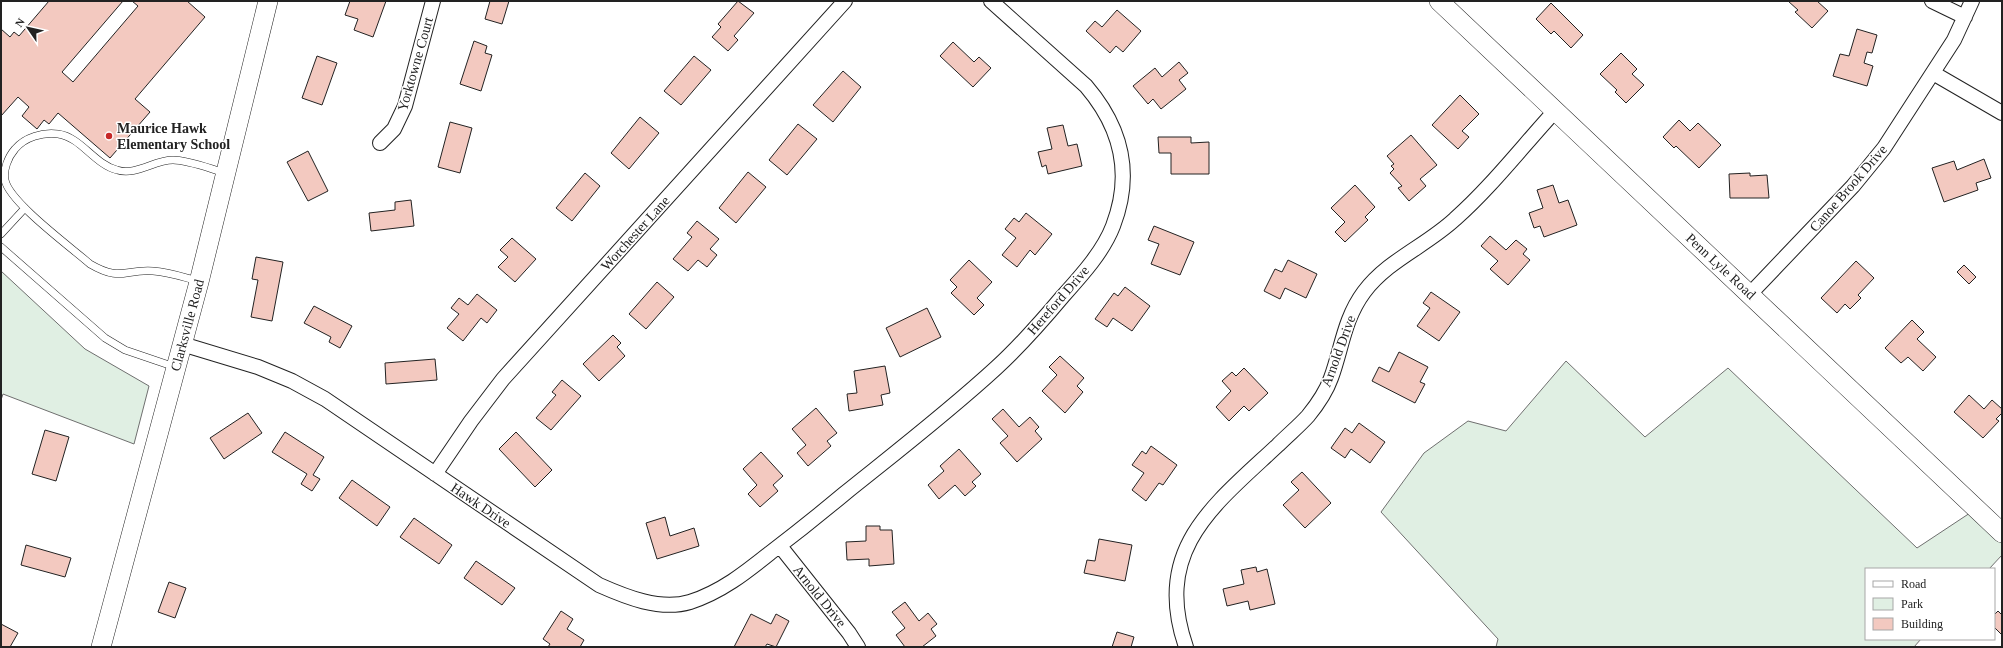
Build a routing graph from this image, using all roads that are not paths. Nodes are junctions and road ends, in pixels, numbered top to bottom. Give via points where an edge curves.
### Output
1 (268, 1) edge
2 (433, 1) edge
3 (845, 1) edge
4 (991, 1) edge
5 (1439, 1) edge
6 (1932, 1) edge
7 (1972, 1) edge
8 (1965, 17) junction
9 (1934, 73) junction
10 (1555, 111) junction
11 (2002, 113) edge
12 (380, 143) dead end
13 (226, 172) junction
14 (25, 208) junction
15 (1, 234) edge
16 (1, 247) edge
17 (198, 282) junction
18 (1750, 294) junction
19 (182, 344) junction
20 (176, 367) junction
21 (435, 474) junction
22 (2002, 533) edge
23 (780, 546) junction
24 (101, 647) edge
25 (858, 647) edge
26 (1186, 647) edge

1 - 13 street, Clarksville Road
2 - 12 street, Yorktowne Court via 406,106 394,129
3 - 21 street, Worchester Lane via 503,379
4 - 23 street, Hereford Drive via 1086,86 1111,120 1119,141 1123,163 1120,207 1112,229 1103,246 1072,286 998,366 963,398
5 - 10 street, Penn Lyle Road
6 - 8 street
7 - 8 street, Canoe Brook Drive
8 - 9 street, Canoe Brook Drive
9 - 11 street
9 - 18 street, Canoe Brook Drive via 1884,148 1853,186
10 - 18 street, Penn Lyle Road
10 - 26 street, Arnold Drive via 1454,220 1380,274 1364,292 1343,332 1330,379 1319,400 1306,417 1201,521 1191,537 1177,584 1177,610
13 - 14 lane via 174,160 133,171 118,171 105,166 73,140 60,134 44,133 21,142 9,155 5,179 8,188
13 - 17 street, Clarksville Road
14 - 15 lane
14 - 17 lane via 90,264 102,271 114,274 151,270 171,273
16 - 20 lane via 105,338 125,350
17 - 19 street, Clarksville Road
18 - 22 street, Penn Lyle Road
19 - 20 street, Clarksville Road
19 - 21 street, Hawk Drive via 258,367 292,381 342,409
20 - 24 street, Clarksville Road
21 - 23 street, Hawk Drive via 599,585 622,596 645,602 688,603 740,577
23 - 25 street, Arnold Drive

